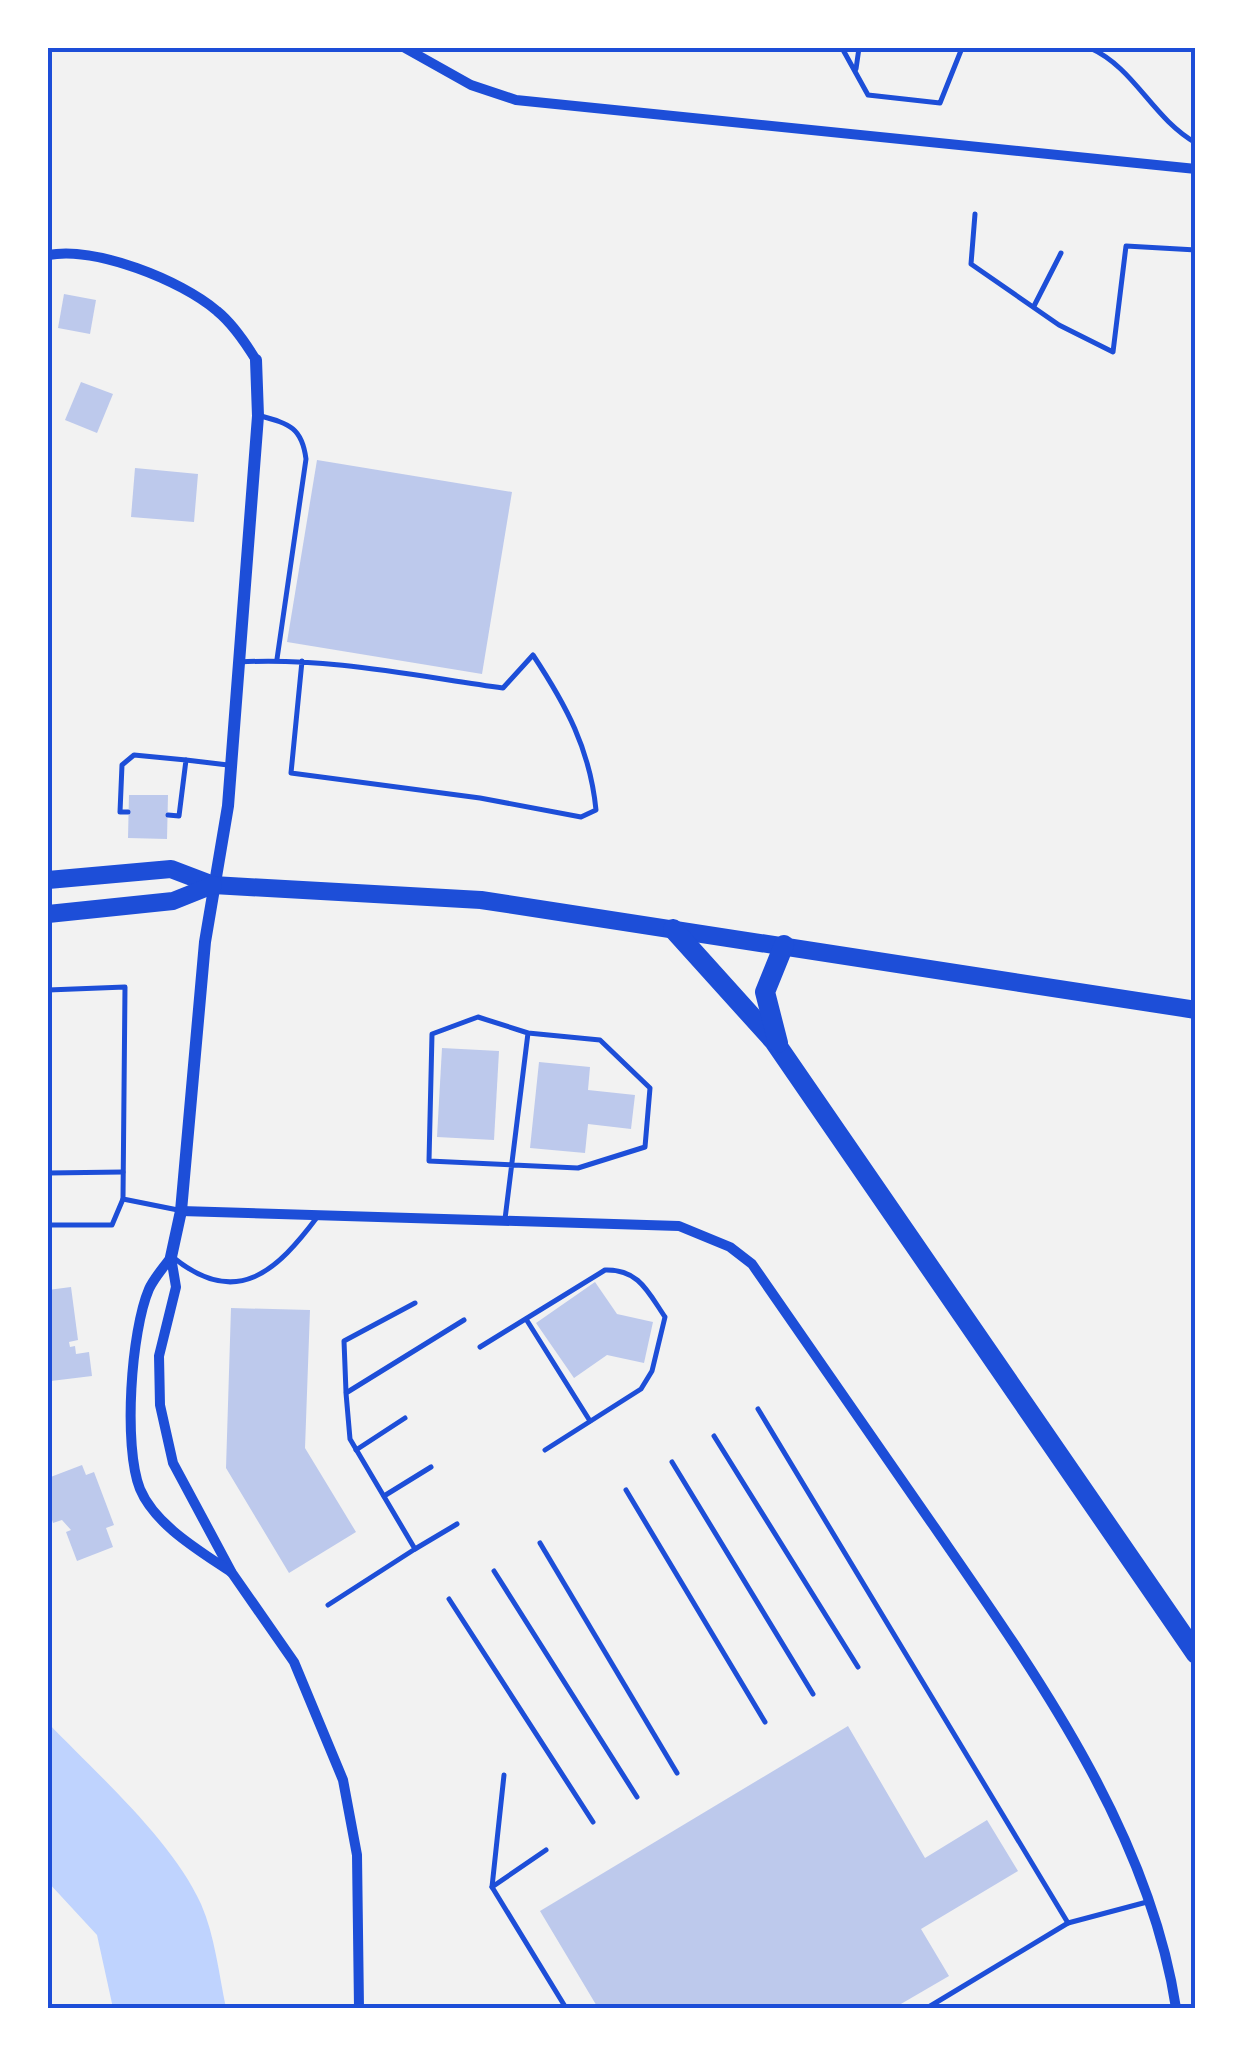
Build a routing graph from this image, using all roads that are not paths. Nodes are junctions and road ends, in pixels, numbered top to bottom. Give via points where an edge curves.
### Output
1 (404, 48) edge
2 (842, 48) edge
3 (860, 48) edge
4 (962, 48) edge
5 (1090, 48) edge
6 (856, 72) junction
7 (1196, 143) edge
8 (1196, 170) edge
9 (974, 214) dead end
10 (1196, 241) edge
11 (1195, 250) edge
12 (1061, 253) dead end
13 (48, 255) edge
14 (1034, 306) junction
15 (256, 360) joint
16 (258, 416) junction
17 (278, 660) junction
18 (236, 662) junction
19 (302, 662) junction
20 (186, 760) junction
21 (231, 765) junction
22 (128, 812) dead end
23 (168, 815) dead end
24 (48, 880) edge
25 (213, 885) junction
26 (48, 914) edge
27 (673, 929) junction
28 (784, 945) junction
29 (48, 990) edge
30 (1196, 1010) edge
31 (528, 1033) junction
32 (780, 1050) junction
33 (512, 1163) junction
34 (48, 1172) edge
35 (123, 1172) junction
36 (122, 1199) junction
37 (181, 1211) junction
38 (319, 1214) junction
39 (505, 1219) junction
40 (48, 1224) edge
41 (171, 1256) junction
42 (416, 1303) dead end
43 (526, 1318) junction
44 (464, 1320) dead end
45 (480, 1347) dead end
46 (346, 1394) junction
47 (758, 1409) dead end
48 (406, 1418) dead end
49 (590, 1421) junction
50 (714, 1436) dead end
51 (356, 1450) junction
52 (545, 1450) dead end
53 (672, 1462) dead end
54 (431, 1466) dead end
55 (626, 1490) dead end
56 (384, 1496) junction
57 (457, 1524) dead end
58 (540, 1543) dead end
59 (416, 1549) junction
60 (494, 1571) dead end
61 (232, 1573) junction
62 (448, 1599) dead end
63 (328, 1604) dead end
64 (1196, 1654) edge
65 (858, 1668) dead end
66 (813, 1694) dead end
67 (765, 1722) dead end
68 (677, 1773) dead end
69 (504, 1775) dead end
70 (636, 1797) dead end
71 (592, 1822) dead end
72 (546, 1850) dead end
73 (492, 1887) junction
74 (1148, 1902) junction
75 (1068, 1923) junction
76 (359, 2008) edge
77 (566, 2008) edge
78 (927, 2008) edge
79 (1176, 2008) edge

1 - 8 street via 470,86 516,100
2 - 6 lane
3 - 6 lane
4 - 6 lane via 940,103 868,95
5 - 7 lane via 1130,76 1170,129
9 - 14 lane via 970,264
10 - 11 lane
11 - 14 lane via 1126,246 1113,352
12 - 14 lane
13 - 15 street via 110,260 170,282 216,310
15 - 16 street
16 - 17 lane via 292,424 303,436 306,460
16 - 18 street
17 - 18 lane
17 - 19 lane
18 - 21 street
19 - 19 lane via 503,688 533,655 572,714 592,772 596,810 581,818 291,772
20 - 21 lane
20 - 22 lane via 134,756 122,765 120,812
20 - 23 lane via 180,816
21 - 25 street
24 - 25 main road via 171,868
25 - 26 main road via 173,901
25 - 27 main road via 482,900
25 - 37 street
27 - 28 main road
27 - 32 highway
28 - 30 main road
28 - 32 highway via 765,992
29 - 35 lane via 125,987
31 - 33 lane
31 - 33 lane via 478,1017 432,1034 429,1161
31 - 33 lane via 600,1040 650,1088 645,1147 578,1168
32 - 64 highway
33 - 39 lane
34 - 35 lane
35 - 36 lane
36 - 37 lane
36 - 40 lane via 112,1225
37 - 38 street
37 - 41 street
38 - 39 street
38 - 41 lane via 294,1248 238,1284 213,1283
39 - 74 street via 679,1226 752,1264 1065,1727
41 - 61 street via 176,1288 159,1356 160,1406 173,1462
41 - 61 street via 149,1289 130,1384 140,1489 164,1521
42 - 46 lane via 344,1340
43 - 45 lane
43 - 49 lane
43 - 49 lane via 605,1270 620,1269 638,1277 665,1317 642,1389
44 - 46 lane
46 - 51 lane
47 - 75 lane
48 - 51 lane
49 - 52 lane
50 - 65 lane
51 - 56 lane
53 - 66 lane
54 - 56 lane
55 - 67 lane
56 - 59 lane
57 - 59 lane
58 - 68 lane
59 - 63 lane
60 - 70 lane
61 - 76 street via 294,1662 342,1780 357,1855
62 - 71 lane
69 - 73 lane
72 - 73 lane
73 - 77 lane
74 - 75 lane
74 - 79 street
75 - 78 lane

